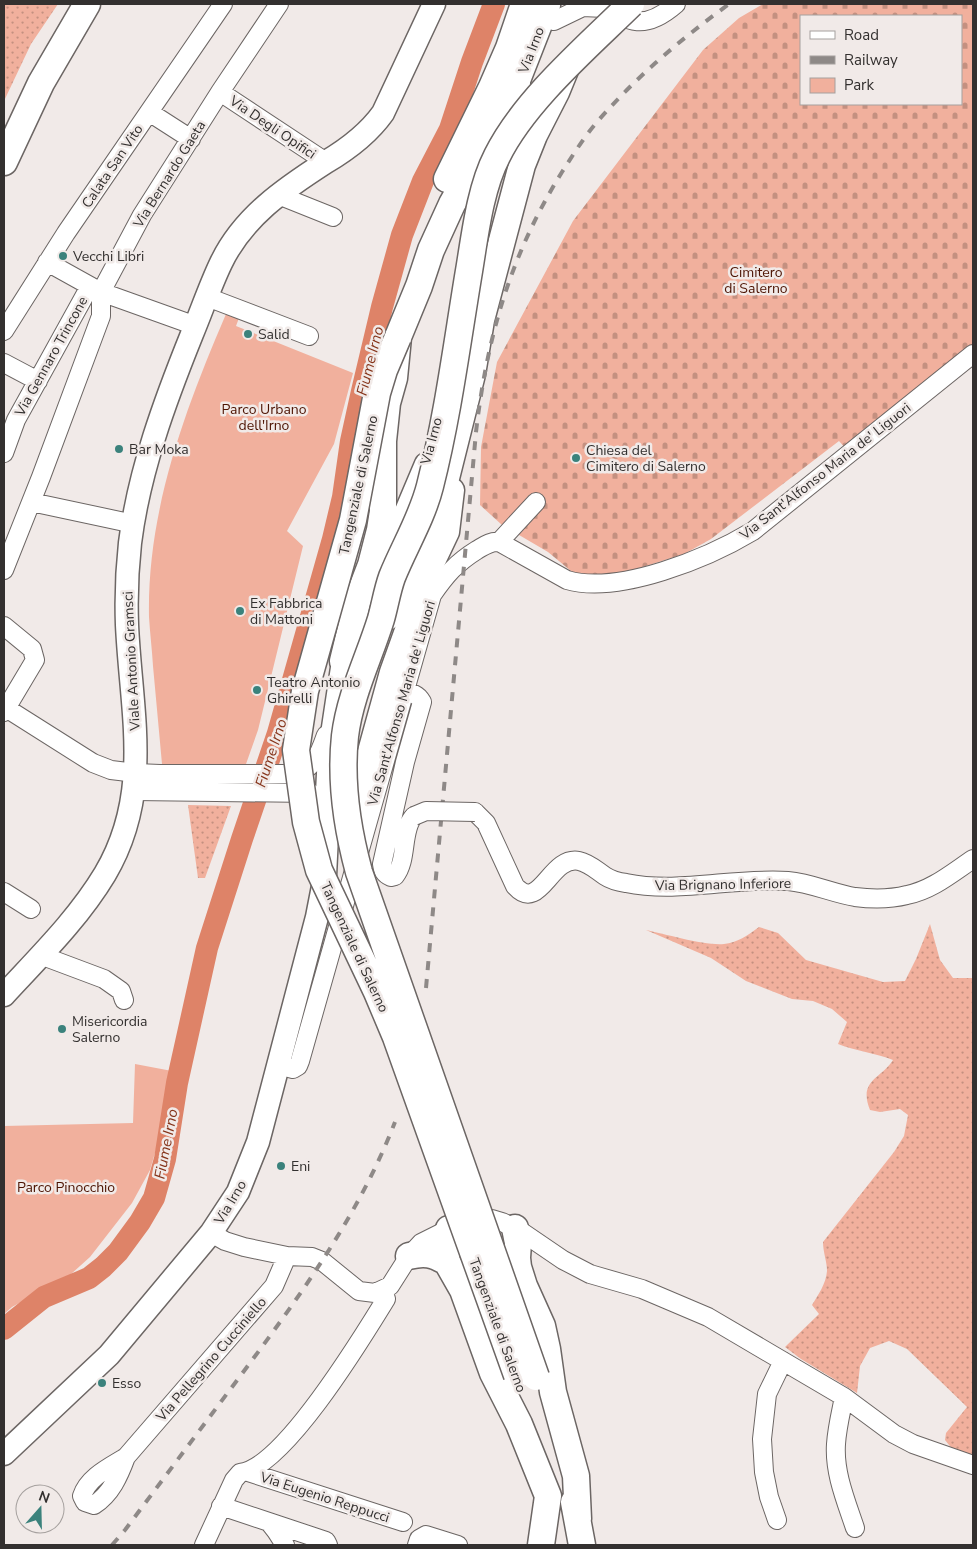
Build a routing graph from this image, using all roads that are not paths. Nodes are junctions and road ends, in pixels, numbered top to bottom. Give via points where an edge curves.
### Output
1 (70, 4) edge
2 (87, 4) edge
3 (224, 4) edge
4 (279, 4) edge
5 (434, 4) edge
6 (631, 4) edge
7 (676, 4) edge
8 (601, 6) edge
9 (546, 8) edge
10 (566, 67) junction
11 (517, 85) junction
12 (220, 92) junction
13 (149, 112) junction
14 (4, 130) edge
15 (191, 140) junction
16 (4, 162) edge
17 (326, 162) junction
18 (278, 195) junction
19 (333, 217) dead end
20 (433, 246) junction
21 (47, 262) junction
22 (96, 289) junction
23 (207, 297) junction
24 (196, 326) junction
25 (4, 331) edge
26 (309, 336) dead end
27 (398, 338) junction
28 (973, 354) edge
29 (4, 363) edge
30 (38, 381) junction
31 (465, 399) junction
32 (4, 453) edge
33 (31, 502) junction
34 (536, 502) dead end
35 (134, 524) junction
36 (499, 542) junction
37 (4, 570) edge
38 (4, 626) edge
39 (353, 662) junction
40 (404, 695) junction
41 (7, 702) edge
42 (337, 703) junction
43 (380, 714) junction
44 (364, 774) junction
45 (135, 782) junction
46 (308, 793) junction
47 (973, 859) edge
48 (325, 876) junction
49 (4, 892) edge
50 (31, 909) dead end
51 (40, 955) junction
52 (4, 995) edge
53 (124, 1000) dead end
54 (278, 1064) junction
55 (449, 1229) junction
56 (212, 1233) junction
57 (522, 1243) junction
58 (287, 1256) junction
59 (409, 1256) junction
60 (447, 1262) junction
61 (383, 1290) junction
62 (783, 1361) junction
63 (528, 1379) junction
64 (844, 1397) junction
65 (4, 1454) edge
66 (126, 1457) dead end
67 (973, 1465) edge
68 (248, 1472) junction
69 (548, 1496) junction
70 (221, 1506) junction
71 (578, 1519) junction
72 (777, 1520) dead end
73 (268, 1522) junction
74 (403, 1522) dead end
75 (855, 1528) dead end
76 (204, 1545) edge
77 (285, 1545) edge
78 (328, 1545) edge
79 (417, 1545) edge
80 (458, 1545) edge
81 (541, 1545) edge
82 (553, 1545) edge
83 (582, 1545) edge

1 - 14 highway via 33,68
2 - 16 highway via 41,83
3 - 13 street, Calata San Vito
4 - 12 street, Via Bernardo Gaeta
5 - 17 main road, Viale Antonio Gramsci via 384,113 362,137
6 - 10 highway, bridge
7 - 8 street via 653,20 641,22 615,15
8 - 9 street
9 - 11 main road, Via Irno
9 - 20 highway via 509,48 441,194 435,216
9 - 31 main road, Via Irno via 496,218 468,358
10 - 31 highway via 522,165 481,320
10 - 39 highway, bridge via 512,130 488,180 477,221 430,487 391,580 380,620
11 - 20 highway via 452,204
11 - 39 main road, Via Irno via 475,208 437,424 426,465 380,573
12 - 15 street, Via Bernardo Gaeta
12 - 17 street, Via Degli Opifici
13 - 15 street
13 - 21 street, Calata San Vito
15 - 22 street, Via Bernardo Gaeta
17 - 18 main road, Viale Antonio Gramsci
18 - 19 street
18 - 23 main road, Viale Antonio Gramsci via 240,231
20 - 27 highway
21 - 22 street
21 - 25 street, Calata San Vito
22 - 24 street
22 - 30 street, Via Gennaro Trincone
22 - 33 street, Via Bernardo Gaeta via 101,316
23 - 24 main road, Viale Antonio Gramsci
23 - 26 street
24 - 35 main road, Viale Antonio Gramsci via 155,435
27 - 39 highway via 383,441 383,511 374,558 358,599
27 - 63 highway, Tangenziale di Salerno, bridge via 377,393 353,520 305,691 296,750 301,795 319,870 396,1037
28 - 36 street, Via Sant'Alfonso Maria de' Liguori via 753,531 695,559 660,572 610,583 576,582 558,576
29 - 30 street
30 - 32 street, Via Gennaro Trincone via 16,420
31 - 39 highway, bridge via 439,507 428,537
31 - 43 main road, Via Irno via 448,532 420,591 391,672
33 - 35 street
33 - 37 street, Via Bernardo Gaeta
34 - 36 street
35 - 45 main road, Viale Antonio Gramsci via 128,567 127,625
36 - 40 street, Via Sant'Alfonso Maria de' Liguori via 490,543 458,563 432,595
38 - 41 street via 32,649 34,660
39 - 42 main road, Via Irno
39 - 63 highway, Tangenziale di Salerno, bridge via 345,738 344,795 349,836
40 - 47 street, Via Brignano Inferiore, bridge via 416,694 422,702 382,864 382,870 391,877 401,866 410,822 414,816 426,811 475,812 482,817 515,886 528,894 540,889 562,864 578,861 608,878 640,885 675,887 719,882 783,881 854,897 885,898 925,890
40 - 54 street, Via Sant'Alfonso Maria de' Liguori via 300,1061 293,1069
41 - 45 street via 102,768
42 - 43 main road via 342,718 354,724 371,722
42 - 45 street via 322,746 313,763 303,772 289,775 160,774
42 - 46 main road, Via Irno via 329,754
43 - 44 main road, Via Irno
44 - 46 street via 346,791
44 - 48 main road, Via Irno via 344,841
45 - 46 street via 157,792
45 - 51 main road, Viale Antonio Gramsci via 128,818 105,874
46 - 48 main road, Via Irno via 328,816
48 - 54 main road, Via Irno
49 - 50 street
51 - 52 main road, Viale Antonio Gramsci
51 - 53 street via 104,979 121,991
54 - 56 main road, Via Irno via 248,1170
55 - 57 street via 492,1220
55 - 59 street via 421,1243
55 - 60 highway via 445,1245
56 - 58 street via 244,1247
56 - 65 main road, Via Irno via 108,1355
57 - 62 street via 590,1274 642,1289 700,1313
57 - 71 highway via 524,1286 542,1326 553,1392 576,1476
58 - 61 street via 310,1256 322,1261 360,1291 375,1293
58 - 66 street, Via Pellegrino Cucciniello via 274,1286
59 - 60 highway via 421,1253
59 - 61 street via 390,1286
60 - 69 highway via 464,1290 493,1373 519,1424
61 - 68 street via 386,1299 325,1393 283,1443
62 - 64 street
62 - 72 street via 767,1394 762,1439 768,1497
63 - 69 highway, Tangenziale di Salerno
63 - 71 highway, Tangenziale di Salerno via 569,1478
64 - 67 street via 894,1434
64 - 75 street via 836,1445 837,1461 840,1482
68 - 70 street via 240,1473 234,1480
68 - 74 street, Via Eugenio Reppucci
69 - 81 highway
69 - 82 highway, Tangenziale di Salerno
70 - 73 street
70 - 76 street
71 - 83 highway, Tangenziale di Salerno
73 - 77 street
73 - 78 street via 326,1541
79 - 80 street via 419,1538 426,1535

